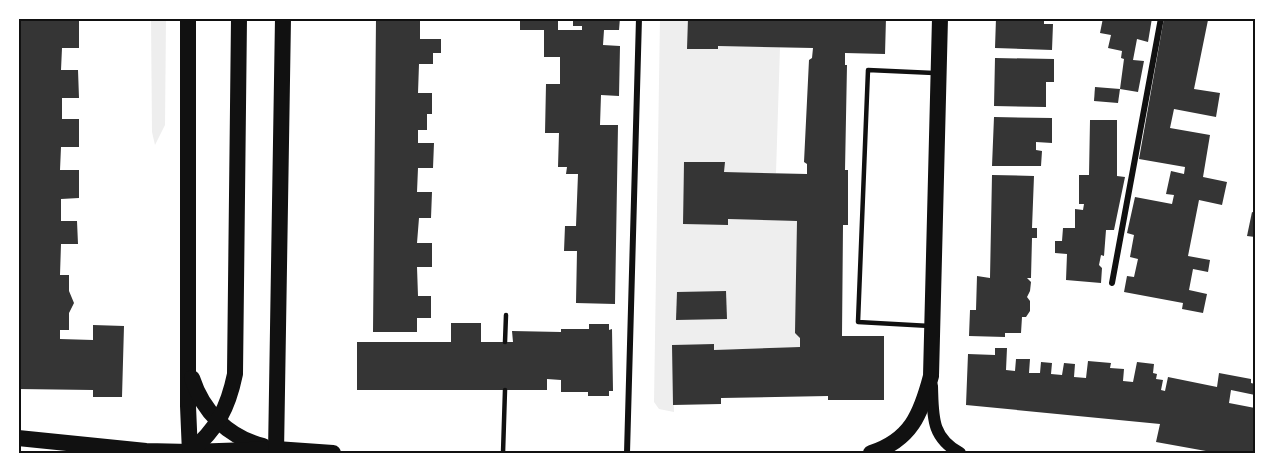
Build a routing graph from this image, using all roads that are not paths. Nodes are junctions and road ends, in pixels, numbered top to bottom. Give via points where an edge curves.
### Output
1 (188, 18) edge
2 (239, 18) edge
3 (283, 18) edge
4 (639, 18) edge
5 (940, 18) edge
6 (1161, 18) edge
7 (939, 73) junction
8 (1112, 283) dead end
9 (506, 315) dead end
10 (933, 326) junction
11 (505, 342) dead end
12 (189, 363) junction
13 (931, 376) junction
14 (505, 390) dead end
15 (218, 421) junction
16 (18, 438) edge
17 (276, 451) edge
18 (190, 453) edge
19 (333, 453) edge
20 (503, 453) edge
21 (627, 453) edge
22 (871, 453) edge
23 (960, 453) edge

1 - 12 highway
2 - 15 highway via 236,357 231,392
3 - 17 highway
4 - 21 street
5 - 7 highway
6 - 8 street
7 - 10 highway
7 - 10 lane via 868,70 858,322
9 - 11 lane
10 - 13 highway
12 - 15 highway via 196,392
12 - 18 highway
13 - 22 highway via 918,416 906,433
13 - 23 main road via 936,430
14 - 20 lane
15 - 17 highway via 239,437
15 - 18 highway
16 - 18 highway
17 - 18 highway
17 - 19 highway

